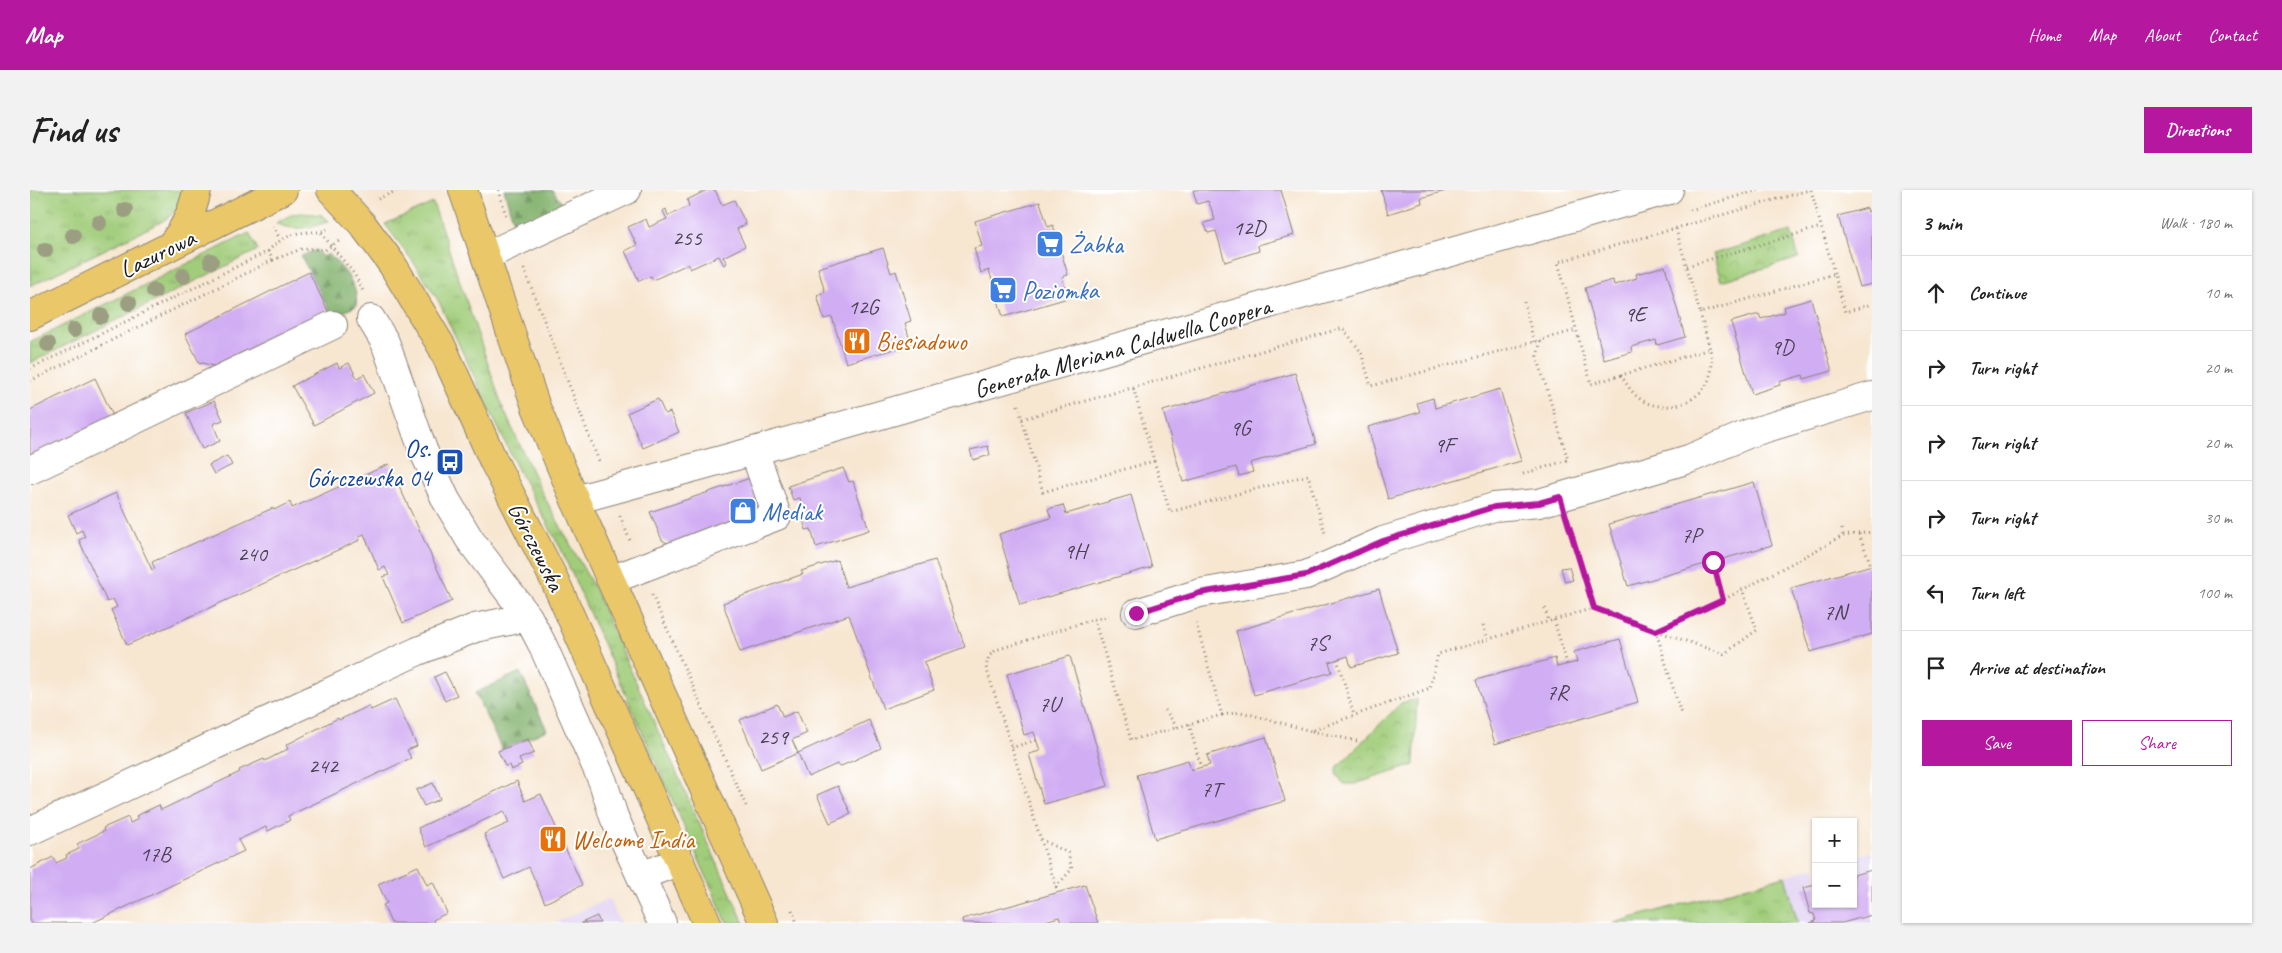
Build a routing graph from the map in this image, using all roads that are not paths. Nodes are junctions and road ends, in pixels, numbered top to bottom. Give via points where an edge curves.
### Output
1 (197, 190) edge
2 (283, 190) edge
3 (331, 190) edge
4 (463, 190) edge
5 (627, 190) edge
6 (1669, 190) edge
7 (170, 246) junction
8 (486, 256) junction
9 (30, 316) edge
10 (371, 319) road end
11 (334, 325) dead end
12 (1872, 396) edge
13 (754, 452) junction
14 (30, 470) edge
15 (575, 500) junction
16 (611, 580) junction
17 (1136, 613) road end
18 (528, 617) junction
19 (30, 831) edge
20 (680, 861) junction
21 (641, 876) junction
22 (662, 923) edge
23 (707, 923) edge
24 (764, 923) edge

1 - 7 main road via 181,233
2 - 7 main road, Lazurowa
3 - 20 main road, Górczewska via 392,264 442,347 494,462 554,578
4 - 8 main road, Górczewska
5 - 8 street
6 - 13 street, Generała Meriana Caldwella Coopera
7 - 9 main road, Lazurowa
8 - 15 main road, Górczewska via 536,407
10 - 18 street via 385,342 423,450 446,500 470,540
11 - 14 street
12 - 17 street via 1750,433 1689,459 1539,503 1494,507 1389,539 1306,575 1188,597
13 - 15 street, Generała Meriana Caldwella Coopera
13 - 16 street via 777,516
15 - 16 main road, Górczewska
16 - 24 main road, Górczewska
18 - 19 street via 474,628 418,651
18 - 21 street via 603,782 614,817
20 - 21 street
20 - 23 main road, Górczewska
21 - 22 street

